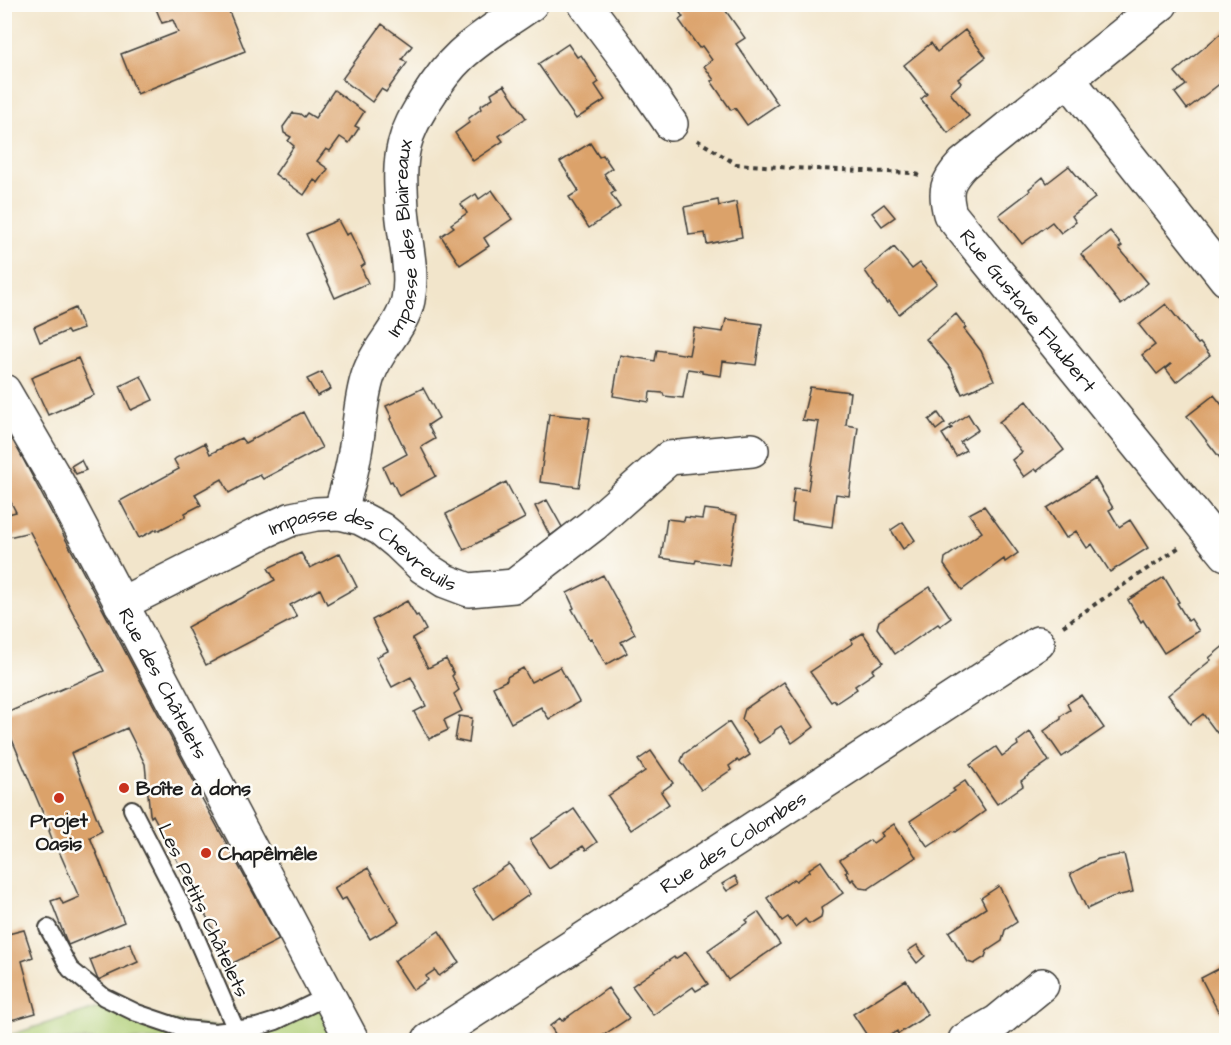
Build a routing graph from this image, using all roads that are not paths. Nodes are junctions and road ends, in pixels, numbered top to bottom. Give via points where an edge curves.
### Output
1 (531, 4) edge
2 (585, 4) edge
3 (1161, 4) edge
4 (1068, 79) junction
5 (671, 124) road end
6 (1227, 279) edge
7 (4, 391) edge
8 (752, 450) dead end
9 (340, 513) junction
10 (1227, 554) edge
11 (122, 604) junction
12 (1038, 643) road end
13 (132, 809) dead end
14 (48, 928) dead end
15 (1042, 985) dead end
16 (328, 996) junction
17 (236, 1030) junction
18 (352, 1041) edge
19 (429, 1041) edge
20 (965, 1041) edge

1 - 9 street, Impasse des Blaireaux via 461,56 411,123 400,175 410,283 408,300 369,373 362,396 356,452
2 - 5 street
3 - 4 street
4 - 6 street
4 - 10 street, Rue Gustave Flaubert via 954,174 946,199 950,214
7 - 11 street, Rue des Châtelets
8 - 9 street, Impasse des Chevreuils via 669,458 593,525 514,586 469,590 445,580 423,567 381,529
9 - 11 street, Impasse des Chevreuils via 292,519
11 - 16 street, Rue des Châtelets
12 - 19 street, Rue des Colombes
13 - 17 lane, Les Petits Châtelets via 184,910
14 - 17 lane via 69,969 104,997 184,1029
15 - 20 street via 997,1022
16 - 17 lane via 276,1021
16 - 18 street, Rue des Châtelets

